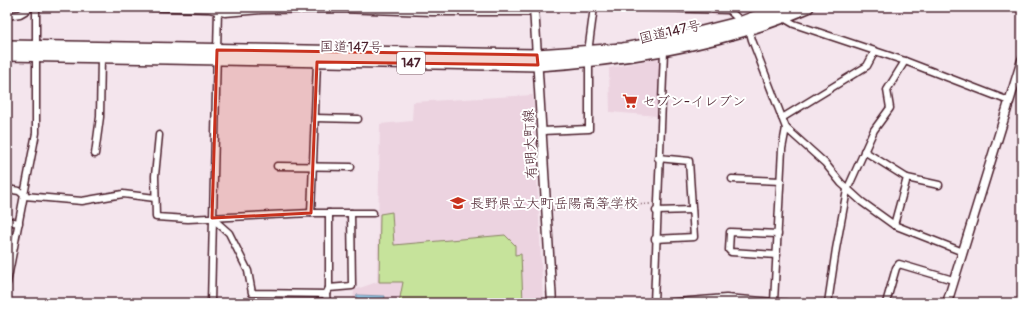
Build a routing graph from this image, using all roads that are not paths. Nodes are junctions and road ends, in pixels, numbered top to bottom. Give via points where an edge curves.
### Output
1 (32, 7) edge
2 (36, 7) edge
3 (140, 7) edge
4 (594, 7) edge
5 (624, 7) edge
6 (808, 7) edge
7 (261, 8) edge
8 (535, 8) edge
9 (729, 8) edge
10 (218, 9) edge
11 (432, 9) edge
12 (780, 11) edge
13 (7, 16) edge
14 (745, 25) junction
15 (7, 46) edge
16 (37, 51) junction
17 (664, 51) junction
18 (875, 51) junction
19 (216, 55) junction
20 (7, 56) edge
21 (101, 57) junction
22 (589, 57) junction
23 (538, 60) junction
24 (1022, 60) edge
25 (905, 61) junction
26 (317, 62) junction
27 (1019, 80) edge
28 (1009, 101) junction
29 (315, 118) junction
30 (782, 118) junction
31 (358, 119) dead end
32 (786, 128) junction
33 (542, 131) junction
34 (159, 136) dead end
35 (864, 152) junction
36 (95, 154) dead end
37 (658, 158) junction
38 (277, 166) dead end
39 (313, 167) junction
40 (351, 167) dead end
41 (907, 178) junction
42 (732, 179) dead end
43 (781, 181) junction
44 (938, 186) dead end
45 (7, 189) edge
46 (847, 190) junction
47 (25, 196) junction
48 (155, 198) junction
49 (692, 210) junction
50 (656, 211) junction
51 (311, 213) junction
52 (329, 213) junction
53 (351, 213) junction
54 (373, 213) dead end
55 (212, 218) junction
56 (7, 221) edge
57 (19, 223) junction
58 (894, 225) junction
59 (778, 234) junction
60 (655, 239) junction
61 (963, 252) junction
62 (777, 255) junction
63 (9, 266) edge
64 (953, 280) junction
65 (7, 283) edge
66 (327, 291) junction
67 (707, 301) edge
68 (774, 302) junction
69 (211, 303) edge
70 (327, 303) edge
71 (552, 303) edge
72 (654, 303) edge
73 (665, 303) edge
74 (786, 303) edge
75 (828, 303) edge
76 (886, 303) edge
77 (947, 303) edge

1 - 13 street via 20,14
2 - 16 street
3 - 10 street
4 - 22 street
5 - 9 street
6 - 12 highway, 国道147号 / 147
7 - 10 street via 225,13
7 - 11 street
8 - 11 street via 527,12
8 - 23 main road, 有明大町線
9 - 14 street
10 - 19 street
12 - 14 highway, 国道147号 / 147
12 - 18 street via 794,24
14 - 17 highway, 国道147号 / 147
14 - 22 highway, 国道147号 / 147
14 - 30 street
15 - 16 highway, 国道147号 / 147
16 - 19 highway, 国道147号 / 147
16 - 20 highway, 国道147号 / 147
16 - 21 highway, 国道147号 / 147
16 - 47 street via 36,133
17 - 22 highway, 国道147号 / 147
17 - 37 street
18 - 25 street
18 - 30 street via 867,66
19 - 21 highway, 国道147号 / 147
19 - 23 highway, 国道147号 / 147
19 - 26 highway, 国道147号 / 147
19 - 55 street
21 - 36 street via 100,117
22 - 23 highway, 国道147号 / 147
22 - 33 street via 588,129
23 - 26 highway, 国道147号 / 147
23 - 33 main road, 有明大町線
24 - 27 main road
25 - 28 street
25 - 35 street via 887,90 890,108 874,130
26 - 29 street
27 - 28 main road
28 - 61 main road
29 - 31 street
29 - 39 street
30 - 32 street
32 - 43 street via 782,149
32 - 46 street via 825,163
33 - 71 main road, 有明大町線
34 - 48 street
35 - 41 street
35 - 46 street
37 - 49 street via 690,161
37 - 50 street
38 - 39 street
39 - 40 street
39 - 51 street
41 - 44 street
41 - 58 street
42 - 43 street
43 - 59 street
45 - 47 street via 19,191
46 - 58 street
46 - 75 street
47 - 48 street via 82,201 123,194
47 - 57 street
48 - 55 street via 156,217
49 - 50 street
49 - 60 street via 694,237
50 - 60 street
51 - 52 street
51 - 55 street
52 - 53 street
52 - 66 street
53 - 54 street
53 - 66 street via 352,286
55 - 66 street via 229,233 248,271 252,293
55 - 69 street
56 - 57 street
57 - 63 street
58 - 61 street
59 - 62 street
59 - 62 street via 730,232 729,244 731,252
60 - 72 street
61 - 64 main road
62 - 68 street
63 - 65 street
64 - 76 street via 899,264
64 - 77 main road
66 - 70 street
67 - 68 street
67 - 73 street
68 - 74 street

